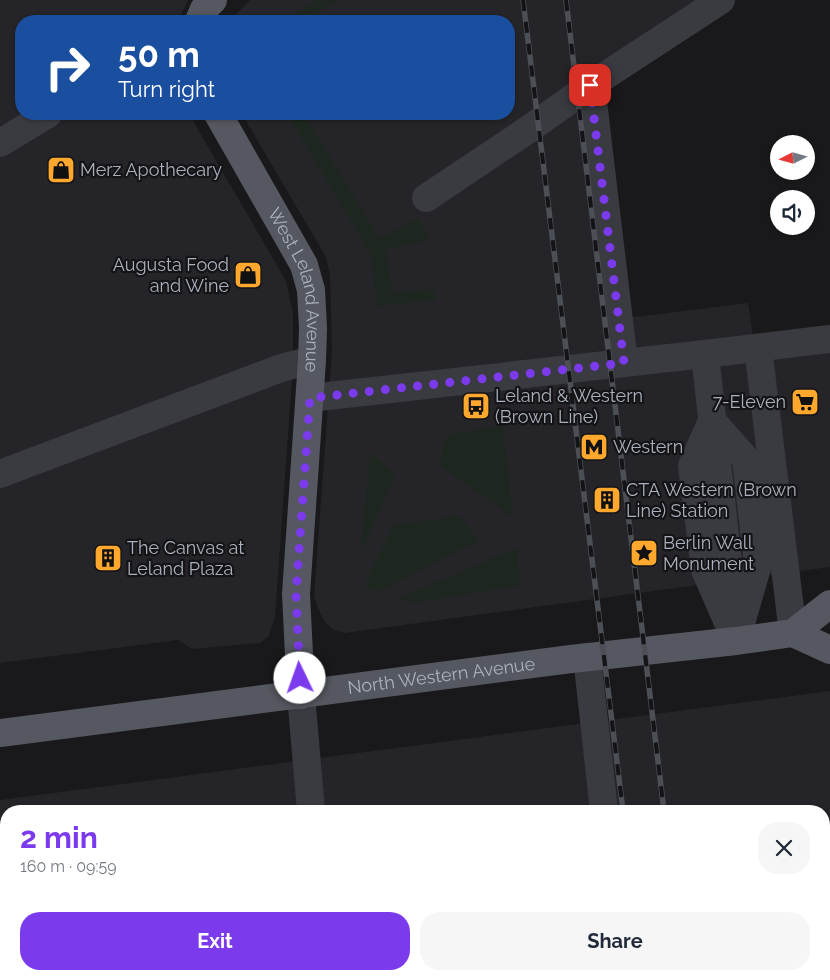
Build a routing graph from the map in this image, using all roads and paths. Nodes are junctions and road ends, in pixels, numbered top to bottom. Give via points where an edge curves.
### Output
1 (214, 0) edge
2 (721, 0) edge
3 (202, 15) edge
4 (590, 85) junction
5 (38, 120) edge
6 (221, 120) edge
7 (0, 143) edge
8 (426, 198) dead end
9 (830, 339) edge
10 (758, 348) junction
11 (705, 354) junction
12 (312, 360) junction
13 (624, 363) junction
14 (310, 398) junction
15 (712, 420) junction
16 (0, 474) edge
17 (830, 604) edge
18 (792, 633) junction
19 (736, 641) junction
20 (830, 650) edge
21 (586, 657) junction
22 (301, 695) junction
23 (0, 733) edge
24 (310, 805) edge
25 (603, 805) edge

1 - 3 main road
2 - 4 street
4 - 8 street
4 - 13 street
5 - 7 street
6 - 12 main road, West Leland Avenue via 304,265 311,290
9 - 10 street
10 - 11 street
10 - 18 street
11 - 13 street
11 - 15 street
12 - 14 main road, West Leland Avenue
12 - 16 street via 282,368
13 - 14 street
14 - 22 main road, West Leland Avenue via 296,594
15 - 19 street via 692,466 705,570
15 - 19 street via 746,459 758,564
17 - 18 main road, North Western Avenue
18 - 19 main road, North Western Avenue
18 - 20 main road
19 - 21 main road, North Western Avenue
21 - 22 main road, North Western Avenue
21 - 25 street
22 - 23 main road, North Western Avenue
22 - 24 street, West Leland Avenue

